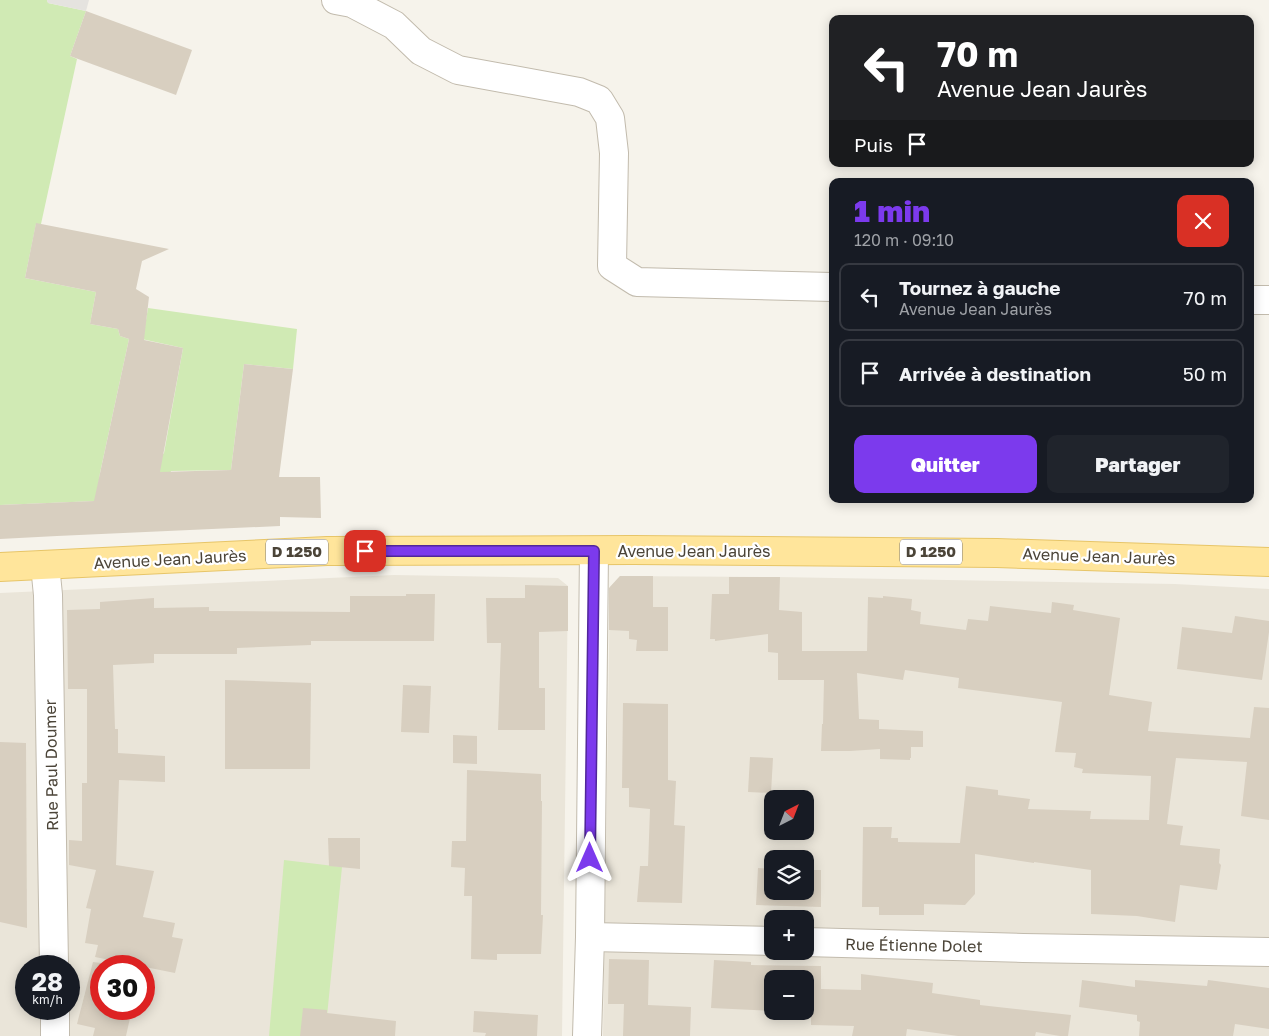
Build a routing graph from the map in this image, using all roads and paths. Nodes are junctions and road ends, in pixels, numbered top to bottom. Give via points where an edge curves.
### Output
1 (336, 0) edge
2 (829, 287) edge
3 (1254, 300) edge
4 (1269, 300) edge
5 (594, 551) junction
6 (1269, 562) edge
7 (45, 565) junction
8 (0, 567) edge
9 (590, 937) junction
10 (764, 942) edge
11 (814, 942) edge
12 (1269, 952) edge
13 (54, 955) edge
14 (54, 1020) edge
15 (55, 1036) edge
16 (587, 1036) edge

1 - 2 street via 352,3 394,25 421,50 458,70 578,92 599,100 610,118 614,153 612,266 638,282
3 - 4 street
5 - 6 main road, Avenue Jean Jaurès / D 1250 via 997,552
5 - 7 main road, Avenue Jean Jaurès / D 1250 via 327,551
5 - 9 street
7 - 8 main road, Avenue Jean Jaurès / D 1250
7 - 13 street, Rue Paul Doumer
9 - 10 street
9 - 16 street
11 - 12 street, Rue Étienne Dolet
14 - 15 street

